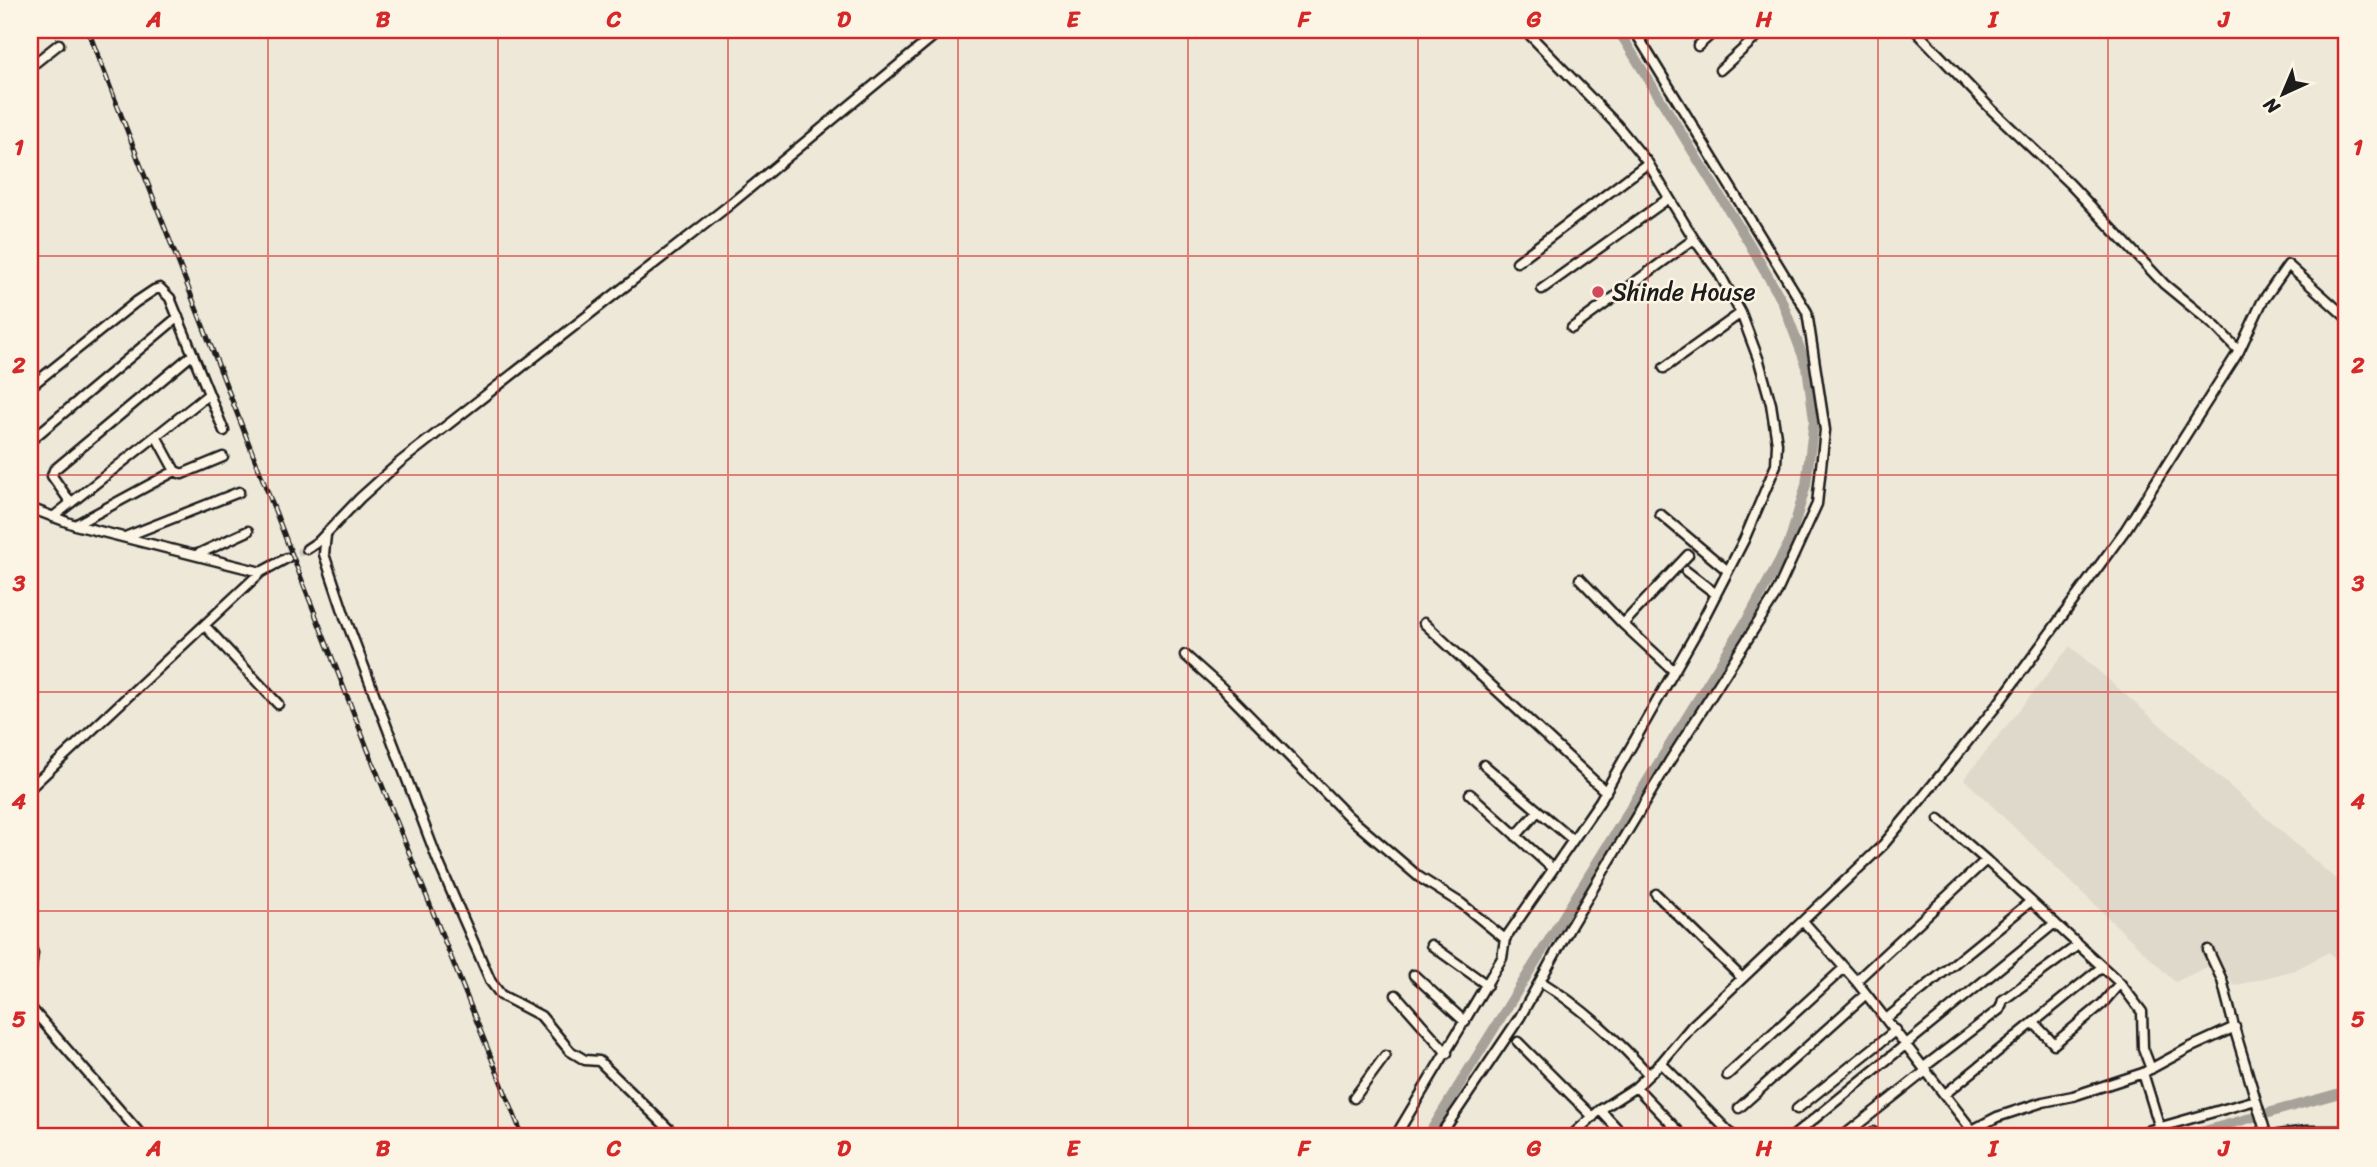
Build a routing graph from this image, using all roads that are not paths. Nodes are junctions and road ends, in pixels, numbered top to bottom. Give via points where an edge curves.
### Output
1 (941, 30) edge
2 (1525, 30) edge
3 (1634, 30) edge
4 (1716, 30) edge
5 (1764, 30) edge
6 (1915, 30) edge
7 (60, 44) dead end
8 (1698, 46) dead end
9 (30, 67) edge
10 (1720, 70) dead end
11 (1647, 163) junction
12 (1669, 198) junction
13 (1694, 239) junction
14 (1517, 262) dead end
15 (1542, 289) dead end
16 (1741, 313) junction
17 (178, 317) junction
18 (2347, 318) edge
19 (1572, 328) dead end
20 (2239, 351) junction
21 (193, 354) junction
22 (1664, 368) dead end
23 (30, 387) edge
24 (209, 394) junction
25 (224, 430) dead end
26 (156, 436) junction
27 (30, 441) edge
28 (223, 457) dead end
29 (175, 471) junction
30 (239, 492) dead end
31 (71, 503) junction
32 (30, 508) edge
33 (1660, 514) dead end
34 (53, 517) junction
35 (75, 525) junction
36 (248, 531) dead end
37 (326, 533) junction
38 (125, 537) junction
39 (307, 549) tunnel mouth
40 (196, 555) junction
41 (1688, 555) dead end
42 (287, 558) tunnel mouth
43 (1686, 571) dead end
44 (1728, 571) junction
45 (261, 572) junction
46 (1580, 579) dead end
47 (1716, 594) junction
48 (1424, 623) dead end
49 (1623, 624) junction
50 (205, 626) junction
51 (1185, 655) dead end
52 (1674, 671) junction
53 (278, 704) dead end
54 (1484, 765) dead end
55 (30, 788) edge
56 (1605, 792) junction
57 (1470, 794) dead end
58 (1538, 811) junction
59 (1939, 820) dead end
60 (1516, 836) junction
61 (1573, 840) junction
62 (1986, 860) junction
63 (1553, 869) junction
64 (1656, 894) dead end
65 (2031, 901) junction
66 (1803, 921) junction
67 (2055, 923) junction
68 (1505, 939) junction
69 (2078, 944) junction
70 (1431, 945) dead end
71 (30, 946) edge
72 (2207, 950) dead end
73 (2102, 967) junction
74 (1844, 968) junction
75 (30, 975) edge
76 (1414, 975) dead end
77 (1742, 978) junction
78 (1540, 981) junction
79 (1856, 981) junction
80 (2120, 983) junction
81 (1487, 985) junction
82 (1866, 994) junction
83 (1396, 995) dead end
84 (30, 1007) edge
85 (1886, 1018) junction
86 (1465, 1022) junction
87 (2034, 1023) junction
88 (2235, 1027) junction
89 (1896, 1030) junction
90 (1518, 1042) dead end
91 (1906, 1044) junction
92 (1447, 1054) junction
93 (1385, 1056) dead end
94 (1661, 1063) junction
95 (1925, 1068) junction
96 (2147, 1071) junction
97 (1649, 1075) junction
98 (1727, 1075) dead end
99 (1636, 1087) junction
100 (1945, 1094) junction
101 (1354, 1098) dead end
102 (2257, 1104) junction
103 (1739, 1108) dead end
104 (1797, 1109) dead end
105 (1600, 1110) junction
106 (1593, 1117) junction
107 (2160, 1128) junction
108 (1972, 1130) junction
109 (2347, 1132) edge
110 (2269, 1136) edge
111 (143, 1137) edge
112 (677, 1137) edge
113 (1395, 1137) edge
114 (1439, 1137) edge
115 (1570, 1137) edge
116 (1625, 1137) edge
117 (1684, 1137) edge
118 (1734, 1137) edge
119 (1791, 1137) edge
120 (1842, 1137) edge
121 (1959, 1137) edge
122 (2126, 1137) edge

1 - 37 street via 729,206 400,462
2 - 11 street via 1617,125
3 - 78 street via 1807,312 1825,430 1818,504 1775,596
4 - 8 street
5 - 10 street
6 - 20 street via 2165,284
7 - 9 street
11 - 12 street
11 - 14 street
12 - 13 street
12 - 15 street
13 - 16 street
13 - 19 street
16 - 22 street
16 - 44 street via 1771,404 1776,465
17 - 21 street
17 - 23 street via 166,292 154,290
17 - 27 street
18 - 20 street via 2288,265 2262,302
20 - 66 street via 2126,529 1998,704 1884,845
21 - 24 street
21 - 31 street via 54,470 53,480
24 - 25 street
24 - 26 street
26 - 29 street
26 - 31 street
28 - 29 street via 182,474
29 - 35 street
30 - 38 street
31 - 34 street
32 - 34 street
33 - 44 street
34 - 35 street
35 - 38 street
36 - 40 street
37 - 39 street
37 - 112 street via 324,554 345,617 438,860 496,991 541,1016 570,1051 600,1062
38 - 40 street
40 - 45 street
41 - 49 street
42 - 45 street
43 - 47 street
44 - 47 street
45 - 50 street
46 - 49 street
47 - 52 street
48 - 56 street
49 - 52 street
50 - 53 street
50 - 55 street
51 - 68 street via 1349,817 1419,877
52 - 56 street
54 - 58 street
56 - 61 street
57 - 60 street
58 - 60 street
58 - 61 street
59 - 62 street
60 - 63 street
61 - 63 street
62 - 65 street
62 - 79 street
63 - 68 street
64 - 77 street
65 - 67 street
65 - 85 street
66 - 74 street
66 - 77 street
67 - 69 street
67 - 91 street
68 - 81 street via 1502,958
69 - 73 street
69 - 95 street via 2003,1000 2000,1009
70 - 81 street
71 - 75 street
72 - 88 street via 2222,980
73 - 80 street
73 - 87 street
74 - 79 street
74 - 98 street
76 - 86 street
77 - 94 street
78 - 97 street via 1578,1008
78 - 114 street
79 - 82 street
80 - 87 street via 2054,1044
80 - 96 street via 2142,1012
81 - 86 street
82 - 85 street
82 - 103 street
83 - 92 street
84 - 111 street
85 - 89 street
86 - 92 street
87 - 100 street
88 - 96 street
88 - 102 street
89 - 91 street
89 - 104 street
90 - 106 street
91 - 95 street
91 - 119 street
92 - 113 street
93 - 101 street
94 - 97 street
94 - 118 street
95 - 100 street
95 - 120 street
96 - 107 street
96 - 108 street via 2016,1110
97 - 99 street
99 - 105 street
99 - 117 street
100 - 108 street
102 - 107 street
102 - 110 street
105 - 106 street
105 - 116 street
106 - 115 street
107 - 122 street
108 - 121 street
109 - 110 street

